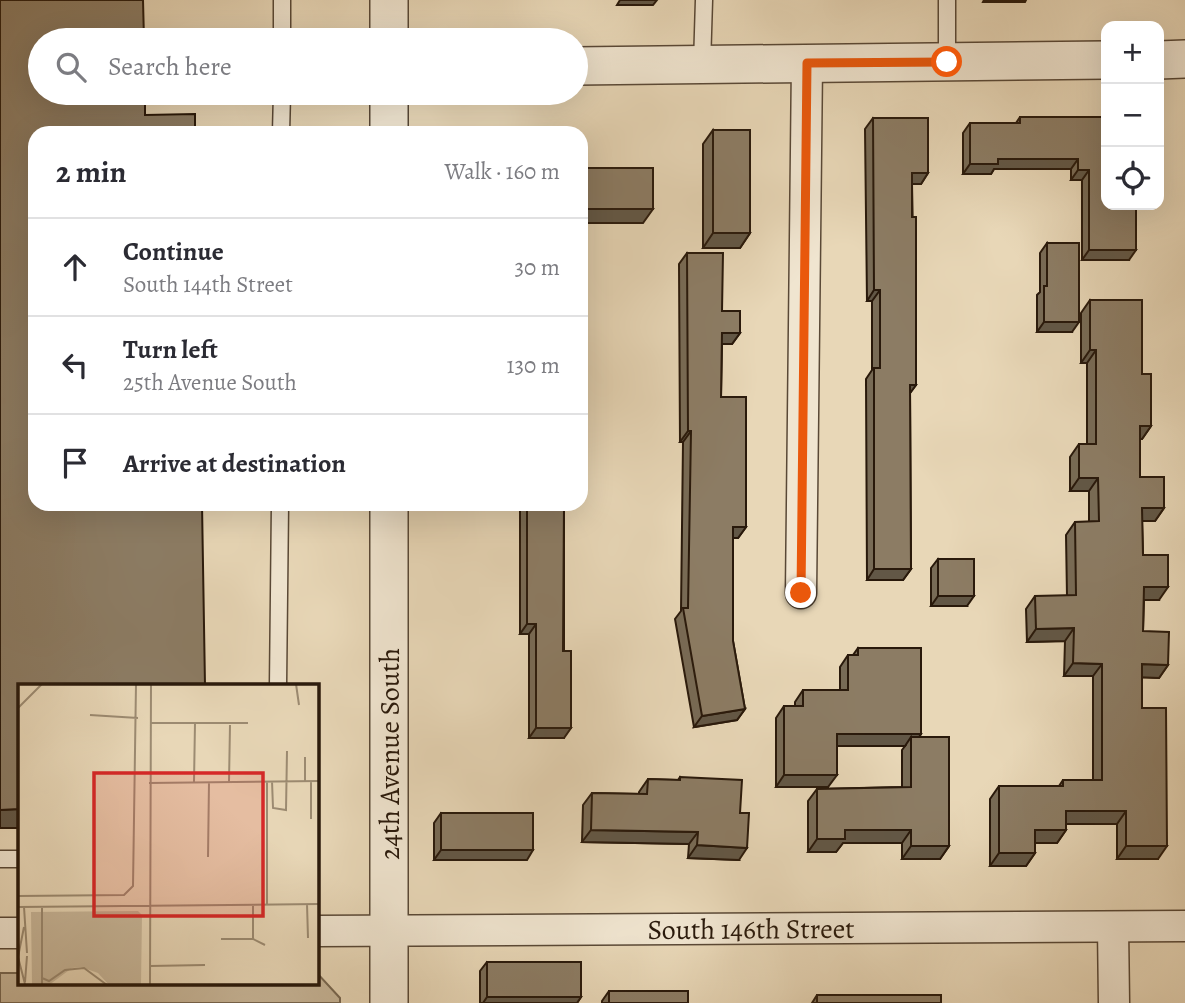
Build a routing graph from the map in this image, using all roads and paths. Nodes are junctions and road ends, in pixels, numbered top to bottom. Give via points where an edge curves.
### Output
1 (282, 0) edge
2 (390, 0) edge
3 (704, 0) edge
4 (947, 0) edge
5 (282, 28) edge
6 (389, 28) edge
7 (1185, 59) edge
8 (1101, 60) edge
9 (1164, 60) edge
10 (947, 62) junction
11 (807, 63) junction
12 (702, 65) junction
13 (588, 66) edge
14 (282, 105) edge
15 (388, 105) edge
16 (281, 126) edge
17 (388, 126) edge
18 (280, 511) edge
19 (388, 511) edge
20 (801, 593) dead end
21 (278, 684) edge
22 (0, 859) edge
23 (18, 859) edge
24 (1185, 926) edge
25 (1113, 927) junction
26 (318, 931) edge
27 (388, 931) junction
28 (0, 933) edge
29 (18, 933) edge
30 (389, 1003) edge
31 (1115, 1003) edge

1 - 5 lane
2 - 6 street
3 - 12 lane
4 - 10 lane
7 - 9 street
8 - 10 street
10 - 11 street
11 - 12 street
11 - 20 street
12 - 13 street
14 - 16 lane
15 - 17 street
18 - 21 lane
19 - 27 street, 24th Avenue South
22 - 23 lane
24 - 25 street, South 146th Street
25 - 27 street, South 146th Street
25 - 31 street
26 - 27 street, South 146th Street
27 - 30 street, 24th Avenue South
28 - 29 street

